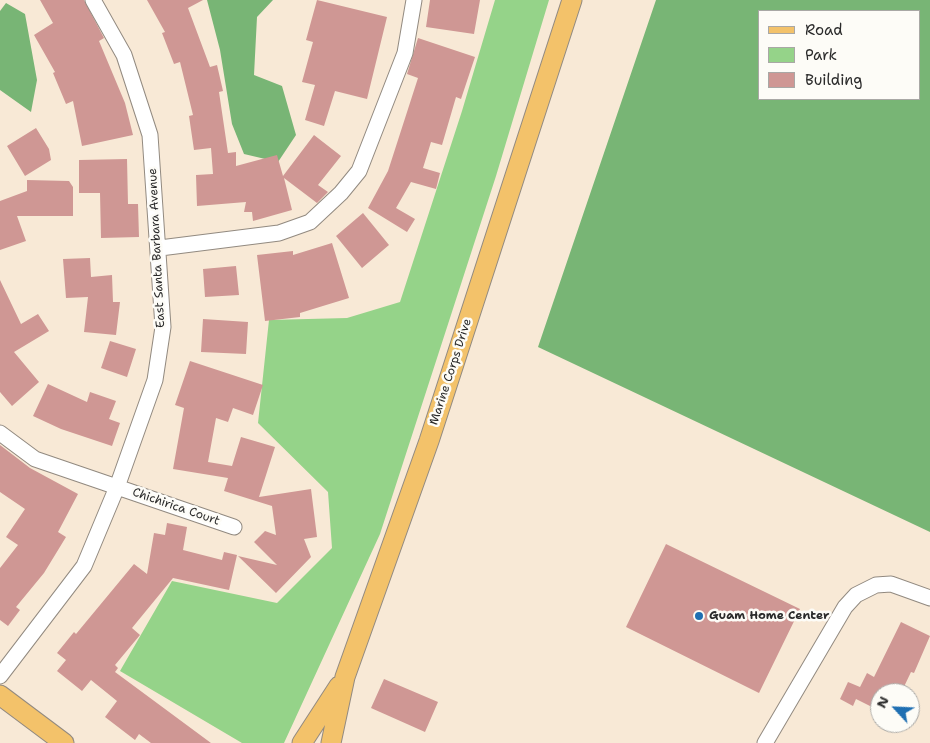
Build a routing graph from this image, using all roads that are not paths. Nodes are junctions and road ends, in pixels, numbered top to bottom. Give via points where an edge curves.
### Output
1 (93, 0) edge
2 (414, 0) edge
3 (572, 0) edge
4 (160, 248) junction
5 (0, 433) edge
6 (117, 487) junction
7 (234, 527) dead end
8 (930, 598) edge
9 (0, 676) edge
10 (345, 677) junction
11 (0, 695) edge
12 (64, 743) edge
13 (302, 743) edge
14 (332, 743) edge
15 (765, 743) edge

1 - 4 street, East Santa Barbara Avenue via 124,55 150,135
2 - 4 street via 405,53 359,171 341,193 310,222 279,233
3 - 10 main road, Marine Corps Drive via 429,441
4 - 6 street, East Santa Barbara Avenue via 163,327 155,380
5 - 6 street, Chichirica Court via 35,459
6 - 7 street, Chichirica Court
6 - 9 street, East Santa Barbara Avenue via 84,566
8 - 15 street via 898,585 883,584 856,595 845,607
10 - 13 main road
10 - 14 main road, Marine Corps Drive
11 - 12 main road

